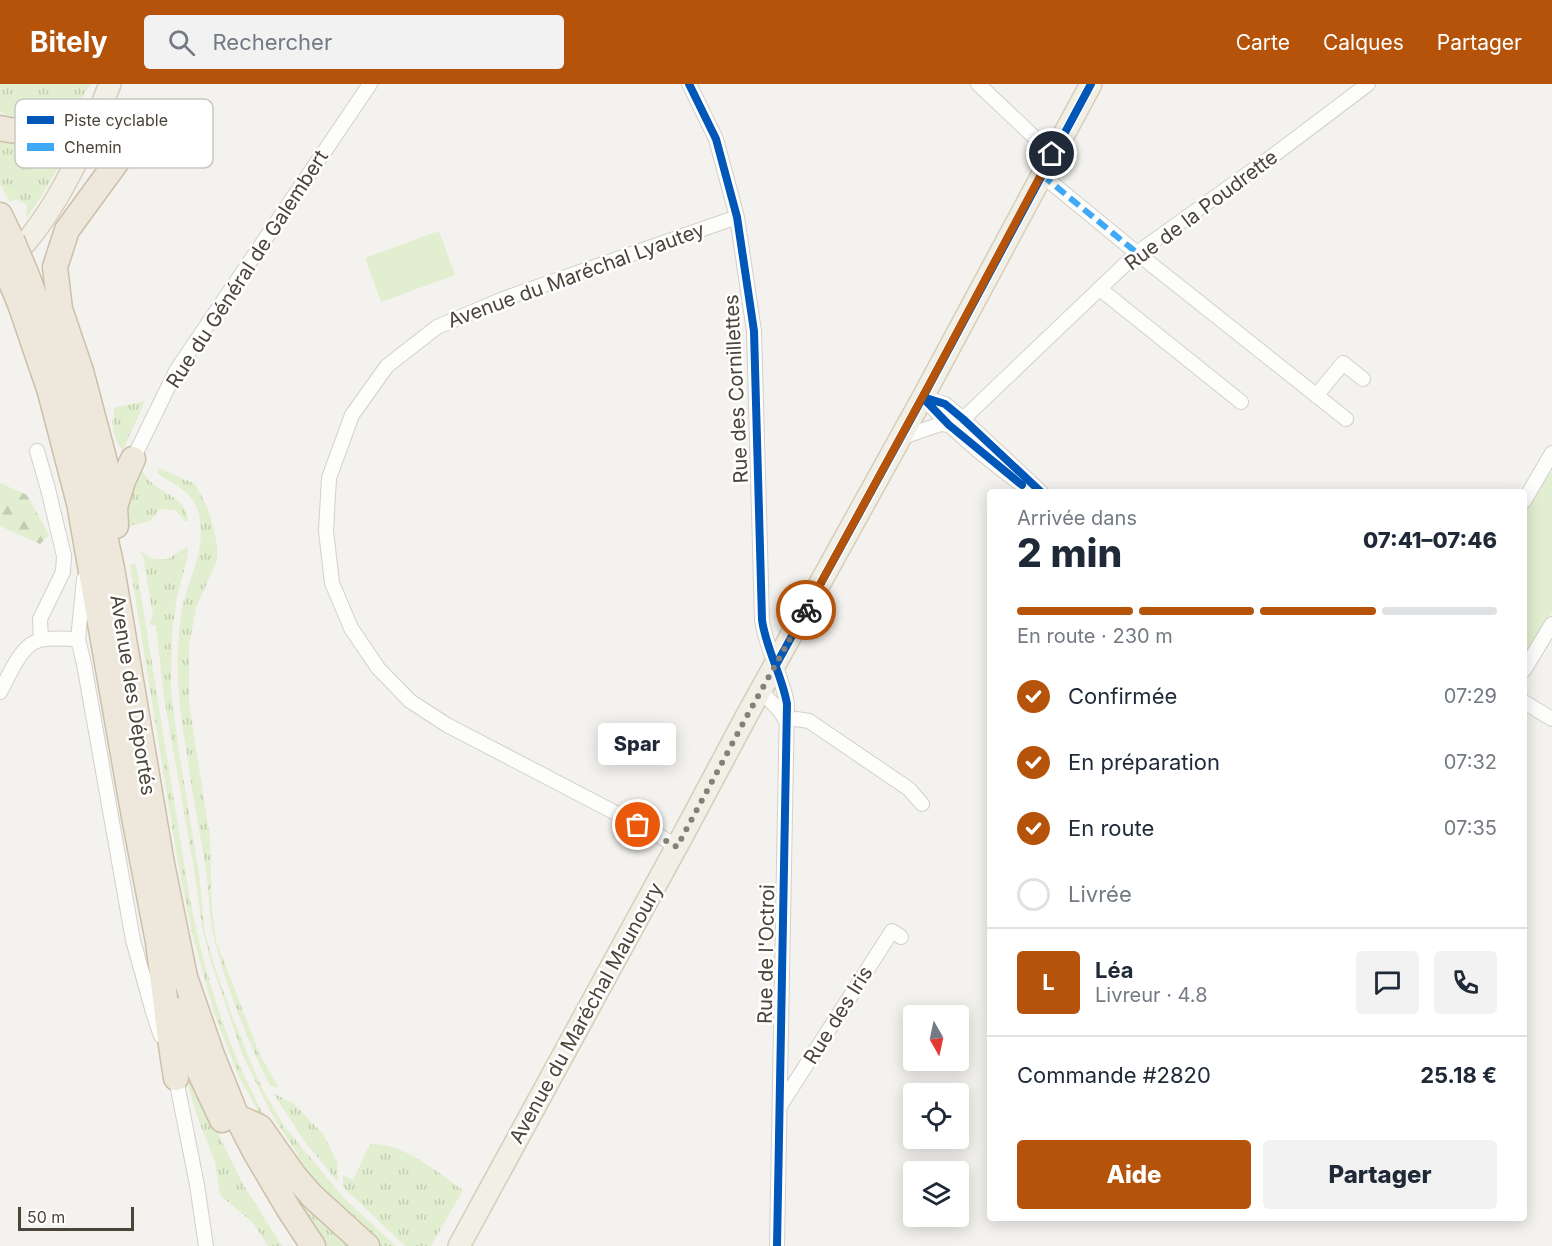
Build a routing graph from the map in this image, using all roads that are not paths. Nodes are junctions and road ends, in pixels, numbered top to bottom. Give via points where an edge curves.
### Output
1 (110, 84) edge
2 (370, 84) edge
3 (689, 84) edge
4 (978, 84) edge
5 (1091, 84) edge
6 (1368, 84) edge
7 (104, 99) edge
8 (0, 128) edge
9 (15, 130) edge
10 (1052, 154) junction
11 (72, 168) edge
12 (112, 168) edge
13 (1042, 175) junction
14 (0, 215) edge
15 (737, 217) junction
16 (6, 248) edge
17 (1137, 253) junction
18 (13, 276) edge
19 (1100, 289) junction
20 (1363, 379) dead end
21 (1316, 396) junction
22 (923, 397) junction
23 (1241, 402) dead end
24 (963, 419) junction
25 (1346, 419) dead end
26 (950, 425) junction
27 (900, 438) junction
28 (38, 451) dead end
29 (1552, 453) edge
30 (104, 458) junction
31 (133, 459) junction
32 (1028, 489) edge
33 (1038, 489) edge
34 (1527, 496) edge
35 (102, 534) junction
36 (1552, 624) edge
37 (41, 639) junction
38 (78, 639) junction
39 (776, 664) junction
40 (1527, 665) edge
41 (761, 691) junction
42 (0, 692) edge
43 (1527, 704) edge
44 (1552, 719) edge
45 (786, 721) junction
46 (922, 804) dead end
47 (677, 847) junction
48 (901, 937) dead end
49 (158, 942) junction
50 (177, 1078) junction
51 (779, 1108) junction
52 (237, 1117) junction
53 (206, 1246) edge
54 (295, 1246) edge
55 (313, 1246) edge
56 (367, 1246) edge
57 (459, 1246) edge
58 (777, 1246) edge

1 - 7 main road
2 - 31 street, Rue du Général de Galembert via 176,371
3 - 15 street, Rue des Cornillettes via 716,139
4 - 10 street
5 - 10 main road, Avenue du Maréchal Maunoury
6 - 17 street, Rue de la Poudrette
8 - 9 highway
10 - 13 main road, Avenue du Maréchal Maunoury
11 - 18 main road via 27,242
12 - 30 highway via 68,230 55,267 60,309
13 - 17 street
13 - 22 main road, Avenue du Maréchal Maunoury
14 - 16 highway, Avenue des Déportés
15 - 39 street, Rue des Cornillettes via 754,331 762,620
15 - 47 street, Avenue du Maréchal Lyautey via 503,299 437,327 387,366 352,415 329,478 326,531 332,583 351,628 378,668 410,701 447,725
16 - 18 highway, Avenue des Déportés, bridge
17 - 19 street, Rue de la Poudrette
17 - 21 street
18 - 35 highway, Avenue des Déportés via 67,454
19 - 23 street
19 - 24 street, Rue de la Poudrette
20 - 21 street via 1343,363
21 - 25 street
22 - 24 street via 945,404
22 - 26 street
22 - 27 main road, Avenue du Maréchal Maunoury
24 - 33 street
26 - 27 street via 941,424
26 - 32 street
27 - 39 main road, Avenue du Maréchal Maunoury
28 - 37 street via 64,556 63,572 40,619
29 - 34 street
30 - 31 highway via 120,462
30 - 35 highway
31 - 35 highway
35 - 38 street, Avenue des Déportés via 84,585
35 - 49 highway, Avenue des Déportés
35 - 52 highway, Avenue des Déportés via 185,977
36 - 40 street
37 - 38 street
37 - 42 street via 23,651
38 - 50 street, Avenue des Déportés via 133,940
39 - 41 main road, Avenue du Maréchal Maunoury
39 - 45 street, Rue de l'Octroi via 786,700
41 - 45 street
41 - 47 main road, Avenue du Maréchal Maunoury
43 - 44 street
45 - 46 street via 809,721 909,789
45 - 51 street, Rue de l'Octroi
47 - 57 main road, Avenue du Maréchal Maunoury
48 - 51 street, Rue des Iris via 891,931
49 - 50 highway
49 - 54 highway via 185,1036 200,1072 254,1182
50 - 53 street, Avenue des Déportés
51 - 58 street, Rue de l'Octroi
52 - 55 highway, Avenue des Déportés
52 - 56 highway via 260,1127 312,1196

